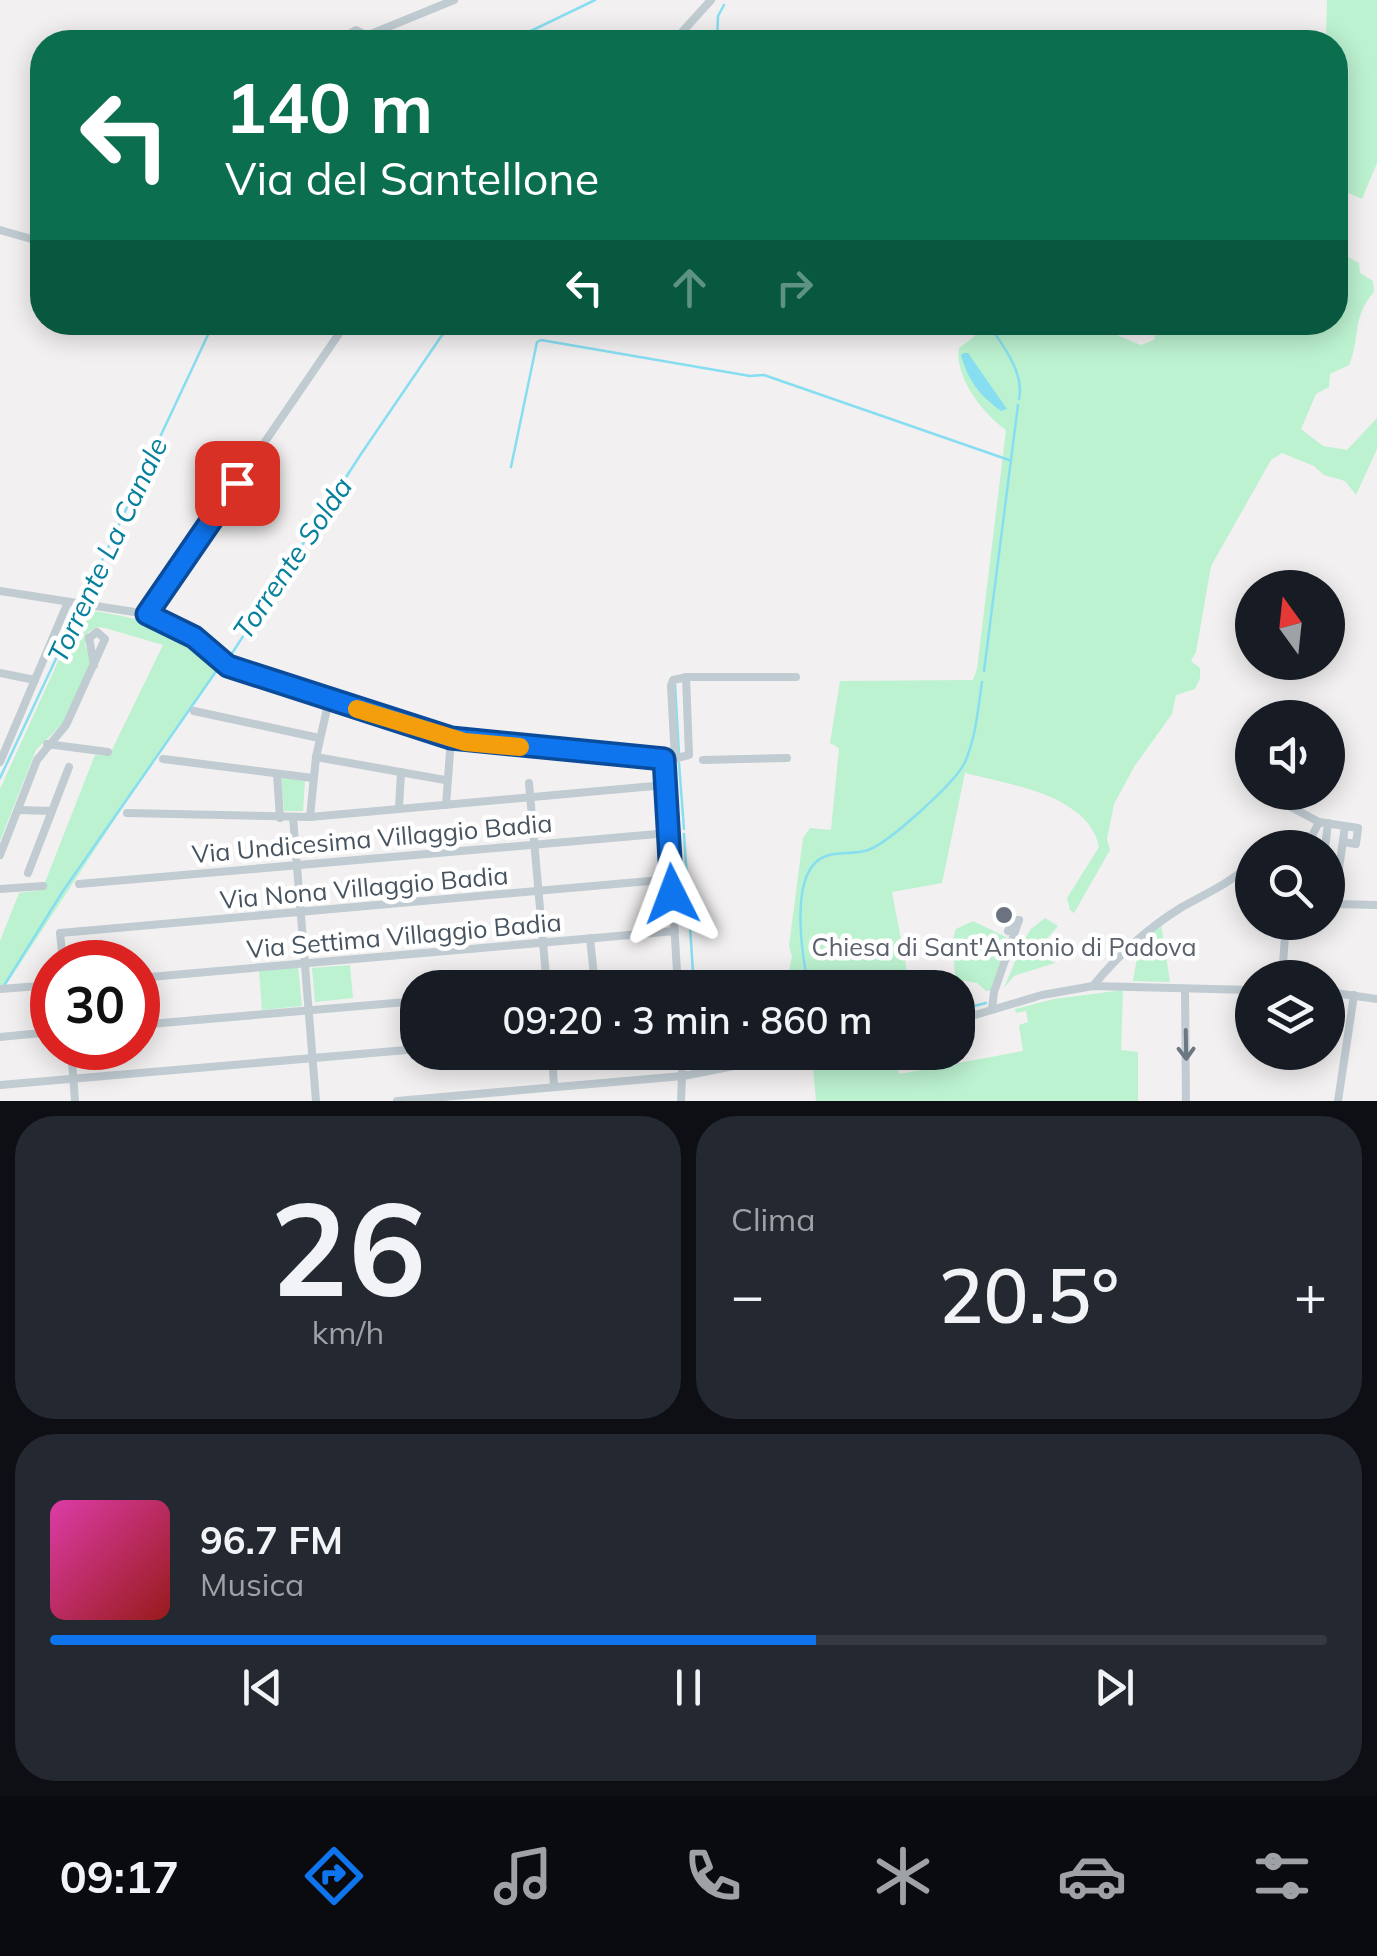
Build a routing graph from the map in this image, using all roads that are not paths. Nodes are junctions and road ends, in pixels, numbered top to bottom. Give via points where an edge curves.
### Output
1 (454, 0) edge
2 (710, 0) edge
3 (388, 30) edge
4 (683, 30) edge
5 (0, 230) edge
6 (30, 239) edge
7 (337, 335) edge
8 (0, 591) edge
9 (76, 604) junction
10 (147, 614) junction
11 (104, 645) junction
12 (91, 647) junction
13 (94, 665) junction
14 (0, 673) edge
15 (796, 677) dead end
16 (686, 678) junction
17 (36, 680) junction
18 (329, 700) junction
19 (194, 711) dead end
20 (373, 714) junction
21 (369, 725) dead end
22 (319, 738) junction
23 (451, 738) junction
24 (47, 744) junction
25 (108, 752) dead end
26 (316, 757) junction
27 (787, 758) dead end
28 (163, 759) dead end
29 (664, 759) junction
30 (675, 759) junction
31 (703, 760) dead end
32 (0, 762) edge
33 (69, 767) dead end
34 (401, 772) junction
35 (277, 774) junction
36 (313, 778) junction
37 (445, 780) junction
38 (528, 783) dead end
39 (666, 785) junction
40 (495, 786) dead end
41 (530, 796) junction
42 (497, 799) junction
43 (446, 805) junction
44 (399, 808) junction
45 (18, 810) junction
46 (1297, 810) edge
47 (52, 811) junction
48 (126, 813) dead end
49 (310, 816) junction
50 (293, 817) junction
51 (280, 818) junction
52 (1324, 823) junction
53 (1319, 830) edge
54 (1324, 830) edge
55 (669, 832) junction
56 (1345, 842) edge
57 (535, 843) junction
58 (0, 855) edge
59 (296, 865) junction
60 (28, 873) dead end
61 (1235, 877) edge
62 (672, 880) junction
63 (79, 884) dead end
64 (43, 886) dead end
65 (0, 889) edge
66 (539, 892) junction
67 (1345, 902) edge
68 (1377, 905) edge
69 (300, 913) junction
70 (1008, 930) dead end
71 (675, 931) junction
72 (590, 938) junction
73 (61, 940) edge
74 (543, 942) junction
75 (304, 963) junction
76 (545, 970) edge
77 (593, 970) edge
78 (677, 970) edge
79 (160, 976) edge
80 (1093, 986) junction
81 (30, 987) edge
82 (1185, 988) junction
83 (2, 989) edge
84 (1235, 989) edge
85 (1345, 994) edge
86 (1354, 995) junction
87 (1377, 999) edge
88 (400, 1003) edge
89 (992, 1009) junction
90 (308, 1011) junction
91 (975, 1014) edge
92 (160, 1023) edge
93 (30, 1034) edge
94 (0, 1037) edge
95 (400, 1051) edge
96 (312, 1058) junction
97 (73, 1070) edge
98 (553, 1070) edge
99 (683, 1070) edge
100 (714, 1070) edge
101 (683, 1076) junction
102 (74, 1078) junction
103 (0, 1085) edge
104 (554, 1088) junction
105 (75, 1101) edge
106 (316, 1101) edge
107 (397, 1101) edge
108 (681, 1101) edge
109 (1186, 1101) edge
110 (1338, 1101) edge

1 - 3 street
2 - 4 street
5 - 6 street
7 - 10 street
8 - 9 street
9 - 10 street
9 - 17 street
10 - 18 street via 194,637 228,666
11 - 12 street
11 - 12 street via 105,637 94,632
11 - 13 street
12 - 13 street
13 - 24 street via 66,726
14 - 17 street
15 - 16 street
16 - 30 street via 689,755
16 - 30 street via 671,686
17 - 32 street
18 - 20 street
18 - 22 street
19 - 22 street
20 - 21 street
20 - 23 street
22 - 26 street
23 - 29 street
23 - 37 street
24 - 25 street
24 - 45 street
26 - 34 street
26 - 36 street
27 - 31 street
28 - 35 street
29 - 30 street
29 - 39 street
33 - 47 street
34 - 37 street
34 - 44 street
35 - 36 street
35 - 51 street
36 - 49 street
37 - 43 street
38 - 41 street
39 - 41 street
39 - 55 street
40 - 42 street
41 - 42 street
41 - 57 street
42 - 43 street
43 - 44 street
44 - 49 street
45 - 47 street
45 - 58 street
46 - 52 street
47 - 60 street
48 - 51 street
49 - 50 street
50 - 51 street
50 - 59 street
52 - 53 street
52 - 54 street
52 - 56 street via 1358,828 1356,844
55 - 57 street, Via Undicesima Villaggio Badia
55 - 62 street
57 - 59 street, Via Undicesima Villaggio Badia
57 - 66 street
59 - 63 street, Via Undicesima Villaggio Badia
59 - 69 street
61 - 80 street via 1132,944
62 - 66 street, Via Nona Villaggio Badia
62 - 71 street
64 - 65 street
66 - 69 street, Via Nona Villaggio Badia
66 - 74 street
67 - 68 street
69 - 73 street, Via Nona Villaggio Badia via 60,933
69 - 75 street
70 - 89 street via 1020,920
71 - 72 street, Via Settima Villaggio Badia
71 - 78 street
72 - 74 street, Via Settima Villaggio Badia
72 - 77 street
74 - 75 street, Via Settima Villaggio Badia
74 - 76 street
75 - 79 street, Via Settima Villaggio Badia
75 - 90 street
80 - 82 street
80 - 89 street
81 - 83 street
82 - 84 street
82 -> 109 street
85 - 86 street
86 - 87 street
86 - 110 street
88 - 90 street
89 - 91 street
90 - 92 street
90 - 96 street
93 - 94 street
95 - 96 street
96 - 102 street
96 - 106 street
97 - 102 street
98 - 104 street
99 - 101 street
100 - 101 street
101 - 104 street
101 - 108 street
102 - 103 street
102 - 105 street
104 - 107 street

